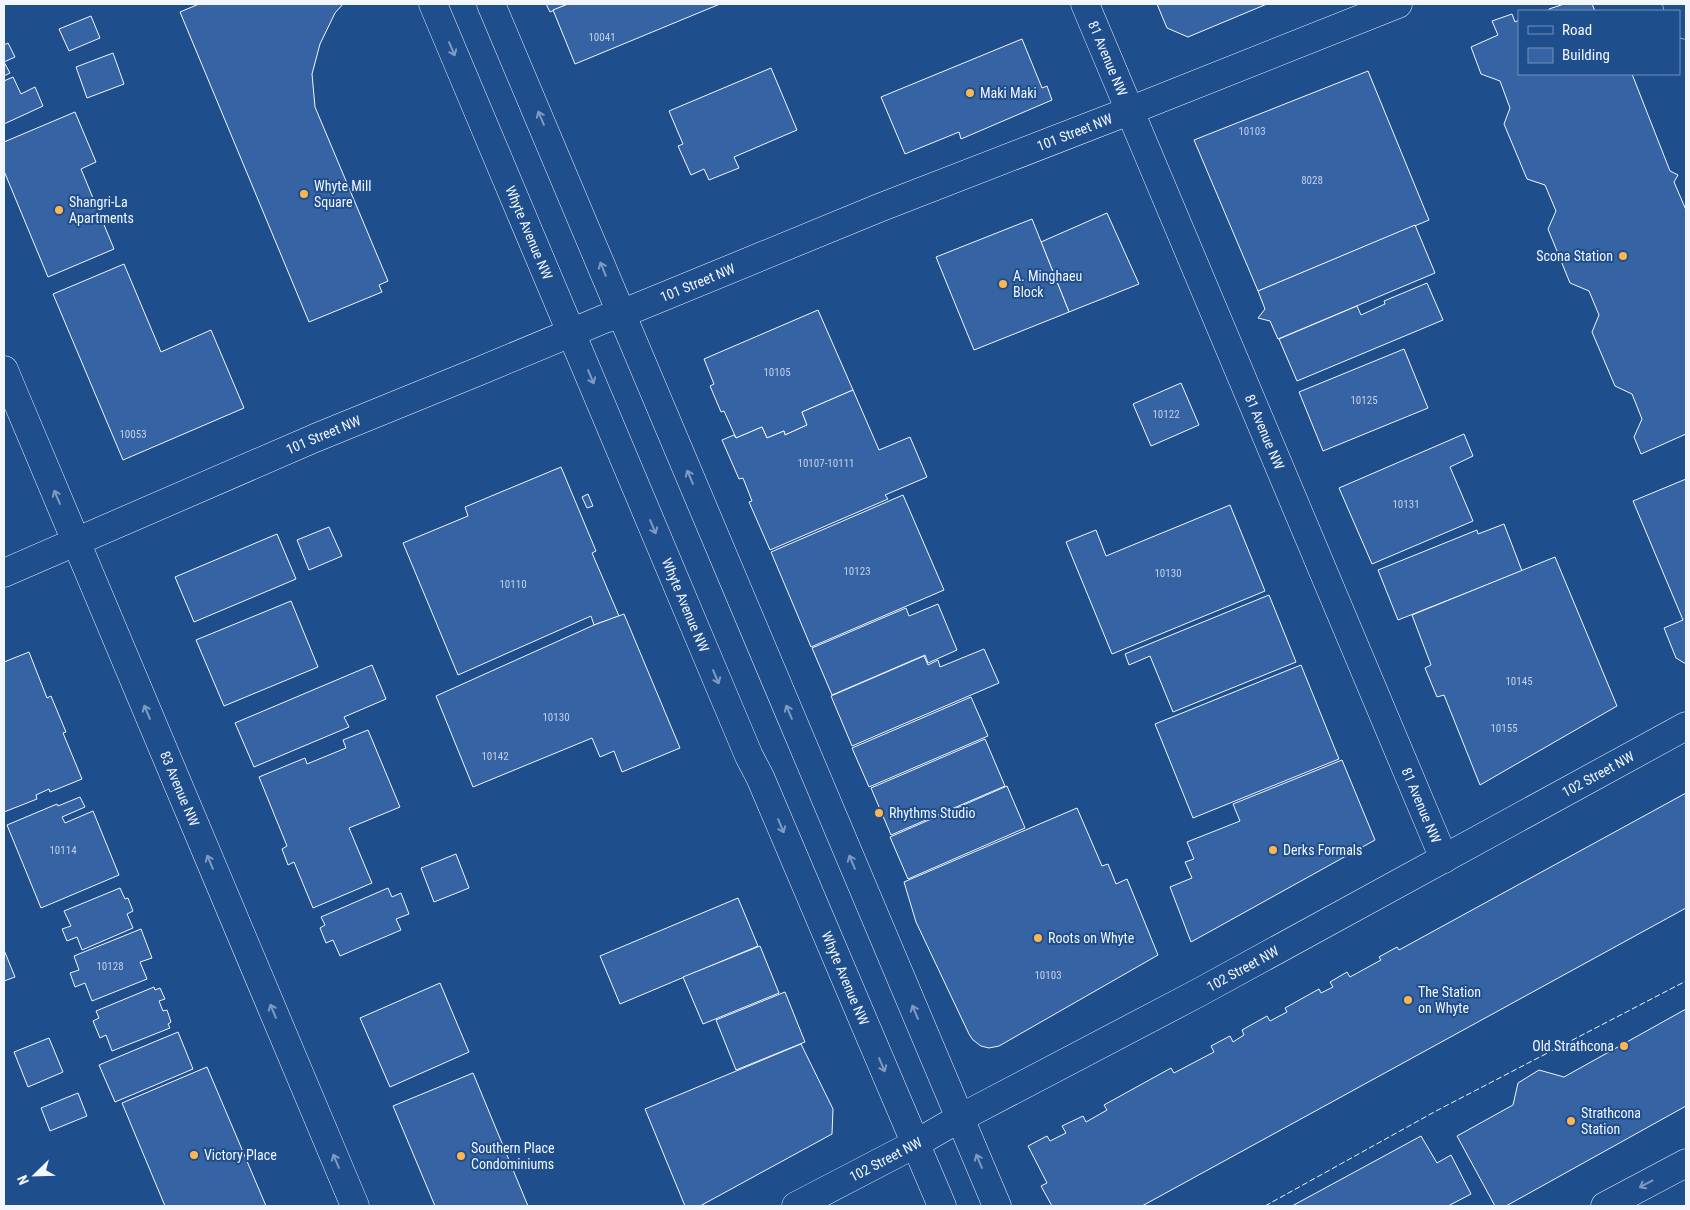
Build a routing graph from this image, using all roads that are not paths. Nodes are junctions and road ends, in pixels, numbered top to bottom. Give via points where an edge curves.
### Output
1 (433, 4) edge
2 (491, 4) edge
3 (1085, 4) edge
4 (1398, 4) edge
5 (1680, 11) edge
6 (1686, 25) edge
7 (1129, 111) junction
8 (621, 314) junction
9 (572, 332) junction
10 (4, 370) edge
11 (76, 542) junction
12 (4, 573) edge
13 (1686, 726) edge
14 (1444, 859) junction
15 (960, 1118) junction
16 (915, 1144) junction
17 (1686, 1163) edge
18 (355, 1206) edge
19 (796, 1206) edge
20 (942, 1206) edge
21 (997, 1206) edge
22 (1605, 1206) edge

1 -> 9 street, Whyte Avenue NW
8 -> 2 street
3 - 7 street, 81 Avenue NW
4 - 7 street, 101 Street NW
5 - 6 street
7 - 8 street, 101 Street NW via 879,208
7 - 14 street, 81 Avenue NW
8 - 9 street, 101 Street NW
15 -> 8 street
9 - 11 street, 101 Street NW via 315,438
9 -> 16 street, Whyte Avenue NW
11 -> 10 street, 83 Avenue NW
11 - 12 street, 101 Street NW
18 -> 11 street, 83 Avenue NW
13 - 14 street, 102 Street NW
14 - 15 street, 102 Street NW
15 - 16 street, 102 Street NW
21 -> 15 street
16 - 19 street, 102 Street NW
16 - 20 street, Whyte Avenue NW
17 -> 22 street

